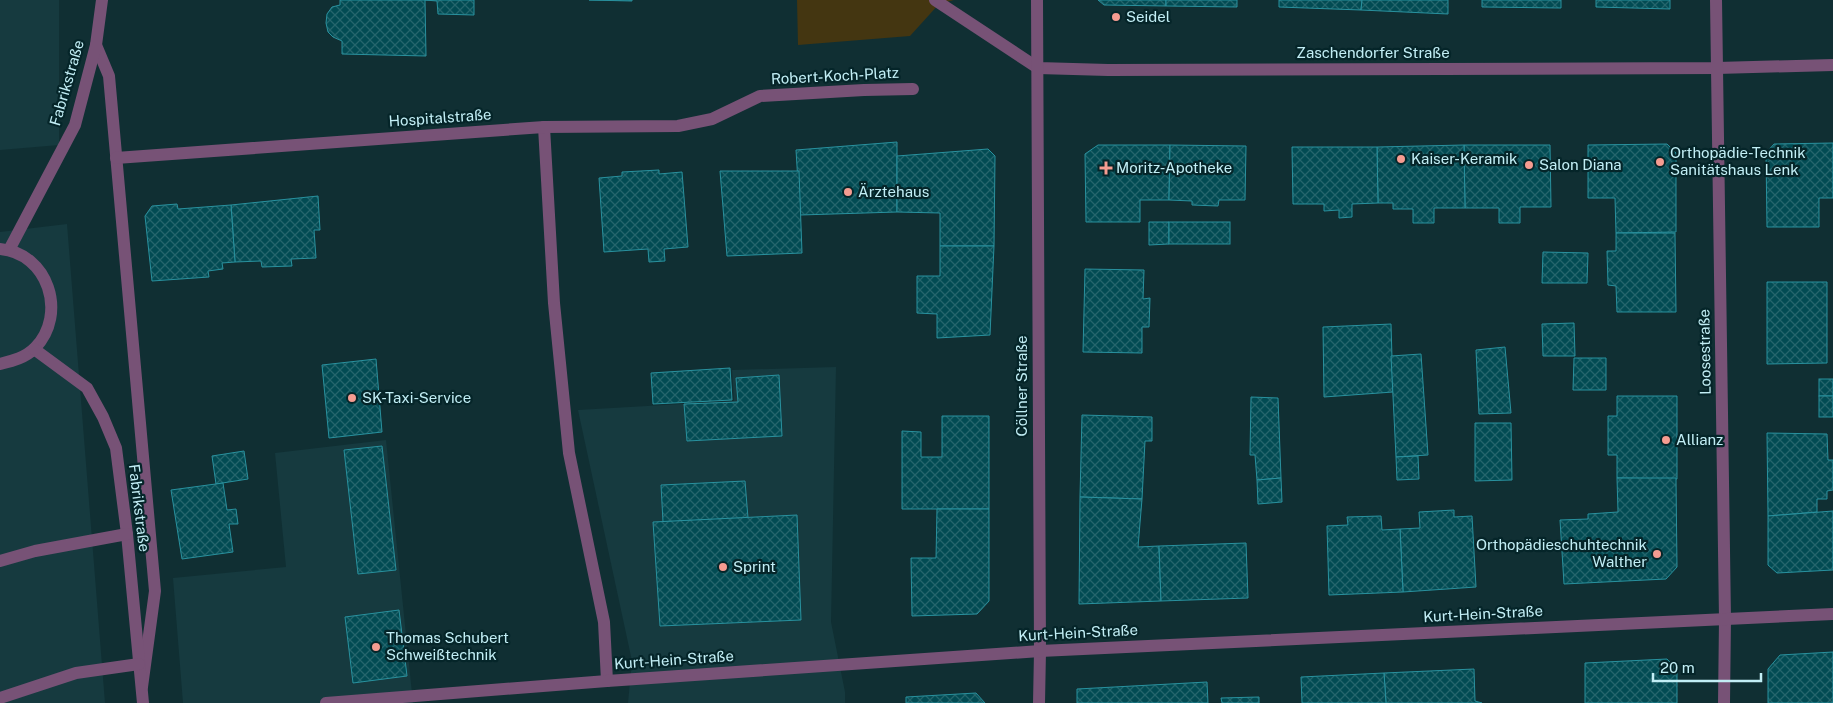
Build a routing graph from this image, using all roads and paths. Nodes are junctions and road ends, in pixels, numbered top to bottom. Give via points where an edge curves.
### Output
1 (102, 0) edge
2 (934, 0) edge
3 (1037, 0) edge
4 (1716, 0) edge
5 (96, 45) junction
6 (1833, 65) edge
7 (1038, 68) junction
8 (1717, 68) junction
9 (912, 89) dead end
10 (760, 96) joint
11 (544, 127) junction
12 (116, 158) junction
13 (5, 249) edge
14 (34, 349) junction
15 (0, 364) edge
16 (127, 534) junction
17 (0, 560) edge
18 (1833, 614) edge
19 (1725, 620) junction
20 (1040, 651) junction
21 (139, 664) junction
22 (606, 681) junction
23 (142, 687) junction
24 (0, 698) edge
25 (143, 703) edge
26 (326, 703) edge
27 (1039, 703) edge
28 (1724, 703) edge

1 - 5 street, Fabrikstraße
2 - 7 street
3 - 7 street
4 - 8 street, Loosestraße
5 - 12 street via 109,76
5 - 13 street, Fabrikstraße via 75,125
6 - 8 street, Zaschendorfer Straße
7 - 8 street, Zaschendorfer Straße
7 - 20 street, Cöllner Straße
8 - 19 street, Loosestraße
9 - 10 street, Robert-Koch-Platz
10 - 11 street, Hospitalstraße via 712,119 678,126
11 - 12 street, Hospitalstraße
11 - 22 street via 554,303 569,453 604,622
12 - 23 street via 155,591
13 - 14 street via 25,257 42,273 50,291 52,309 49,324
14 - 15 street via 17,360
14 - 16 street, Fabrikstraße via 87,388 103,417 116,448
16 - 17 street
16 - 21 street, Fabrikstraße
18 - 19 street, Kurt-Hein-Straße
19 - 20 street, Kurt-Hein-Straße
19 - 28 street, Loosestraße
20 - 22 street, Kurt-Hein-Straße
20 - 27 street, Cöllner Straße
21 - 23 street, Fabrikstraße
21 - 24 street via 76,673
22 - 26 street, Kurt-Hein-Straße
23 - 25 street, Fabrikstraße

